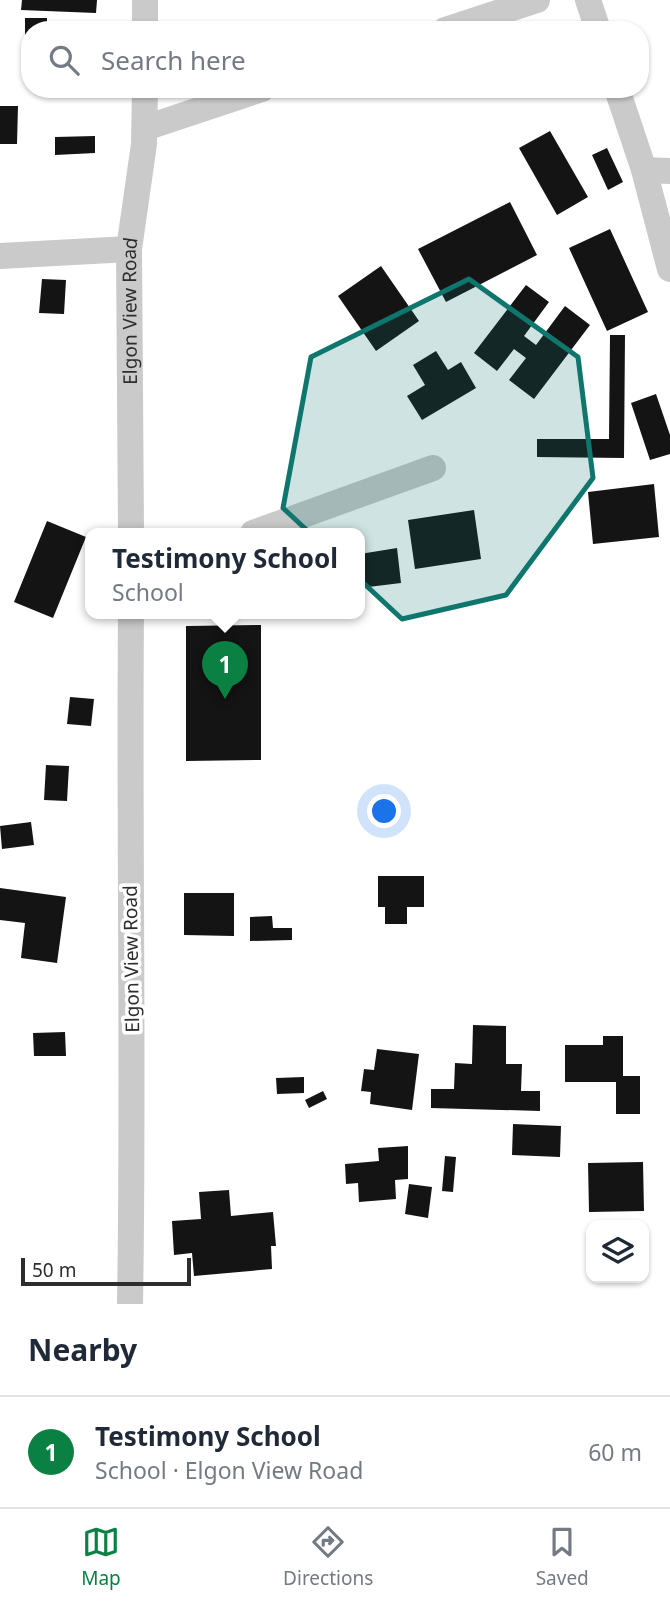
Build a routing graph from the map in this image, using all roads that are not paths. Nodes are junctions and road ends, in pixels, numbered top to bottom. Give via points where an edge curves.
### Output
1 (145, 0) edge
2 (537, 0) edge
3 (588, 0) edge
4 (145, 21) edge
5 (473, 21) edge
6 (595, 21) edge
7 (145, 98) edge
8 (235, 98) edge
9 (620, 98) edge
10 (145, 128) junction
11 (644, 170) junction
12 (670, 171) edge
13 (129, 249) junction
14 (0, 256) edge
15 (670, 269) edge
16 (433, 468) dead end
17 (131, 528) edge
18 (267, 528) edge
19 (131, 619) edge
20 (130, 1304) edge

1 - 4 street
2 - 5 street
3 - 6 street
7 - 10 street, Elgon View Road
8 - 10 street
9 - 11 street
10 - 13 street, Elgon View Road
11 - 12 street
11 - 15 street
13 - 14 street
13 - 17 street, Elgon View Road
16 - 18 street
19 - 20 street, Elgon View Road

